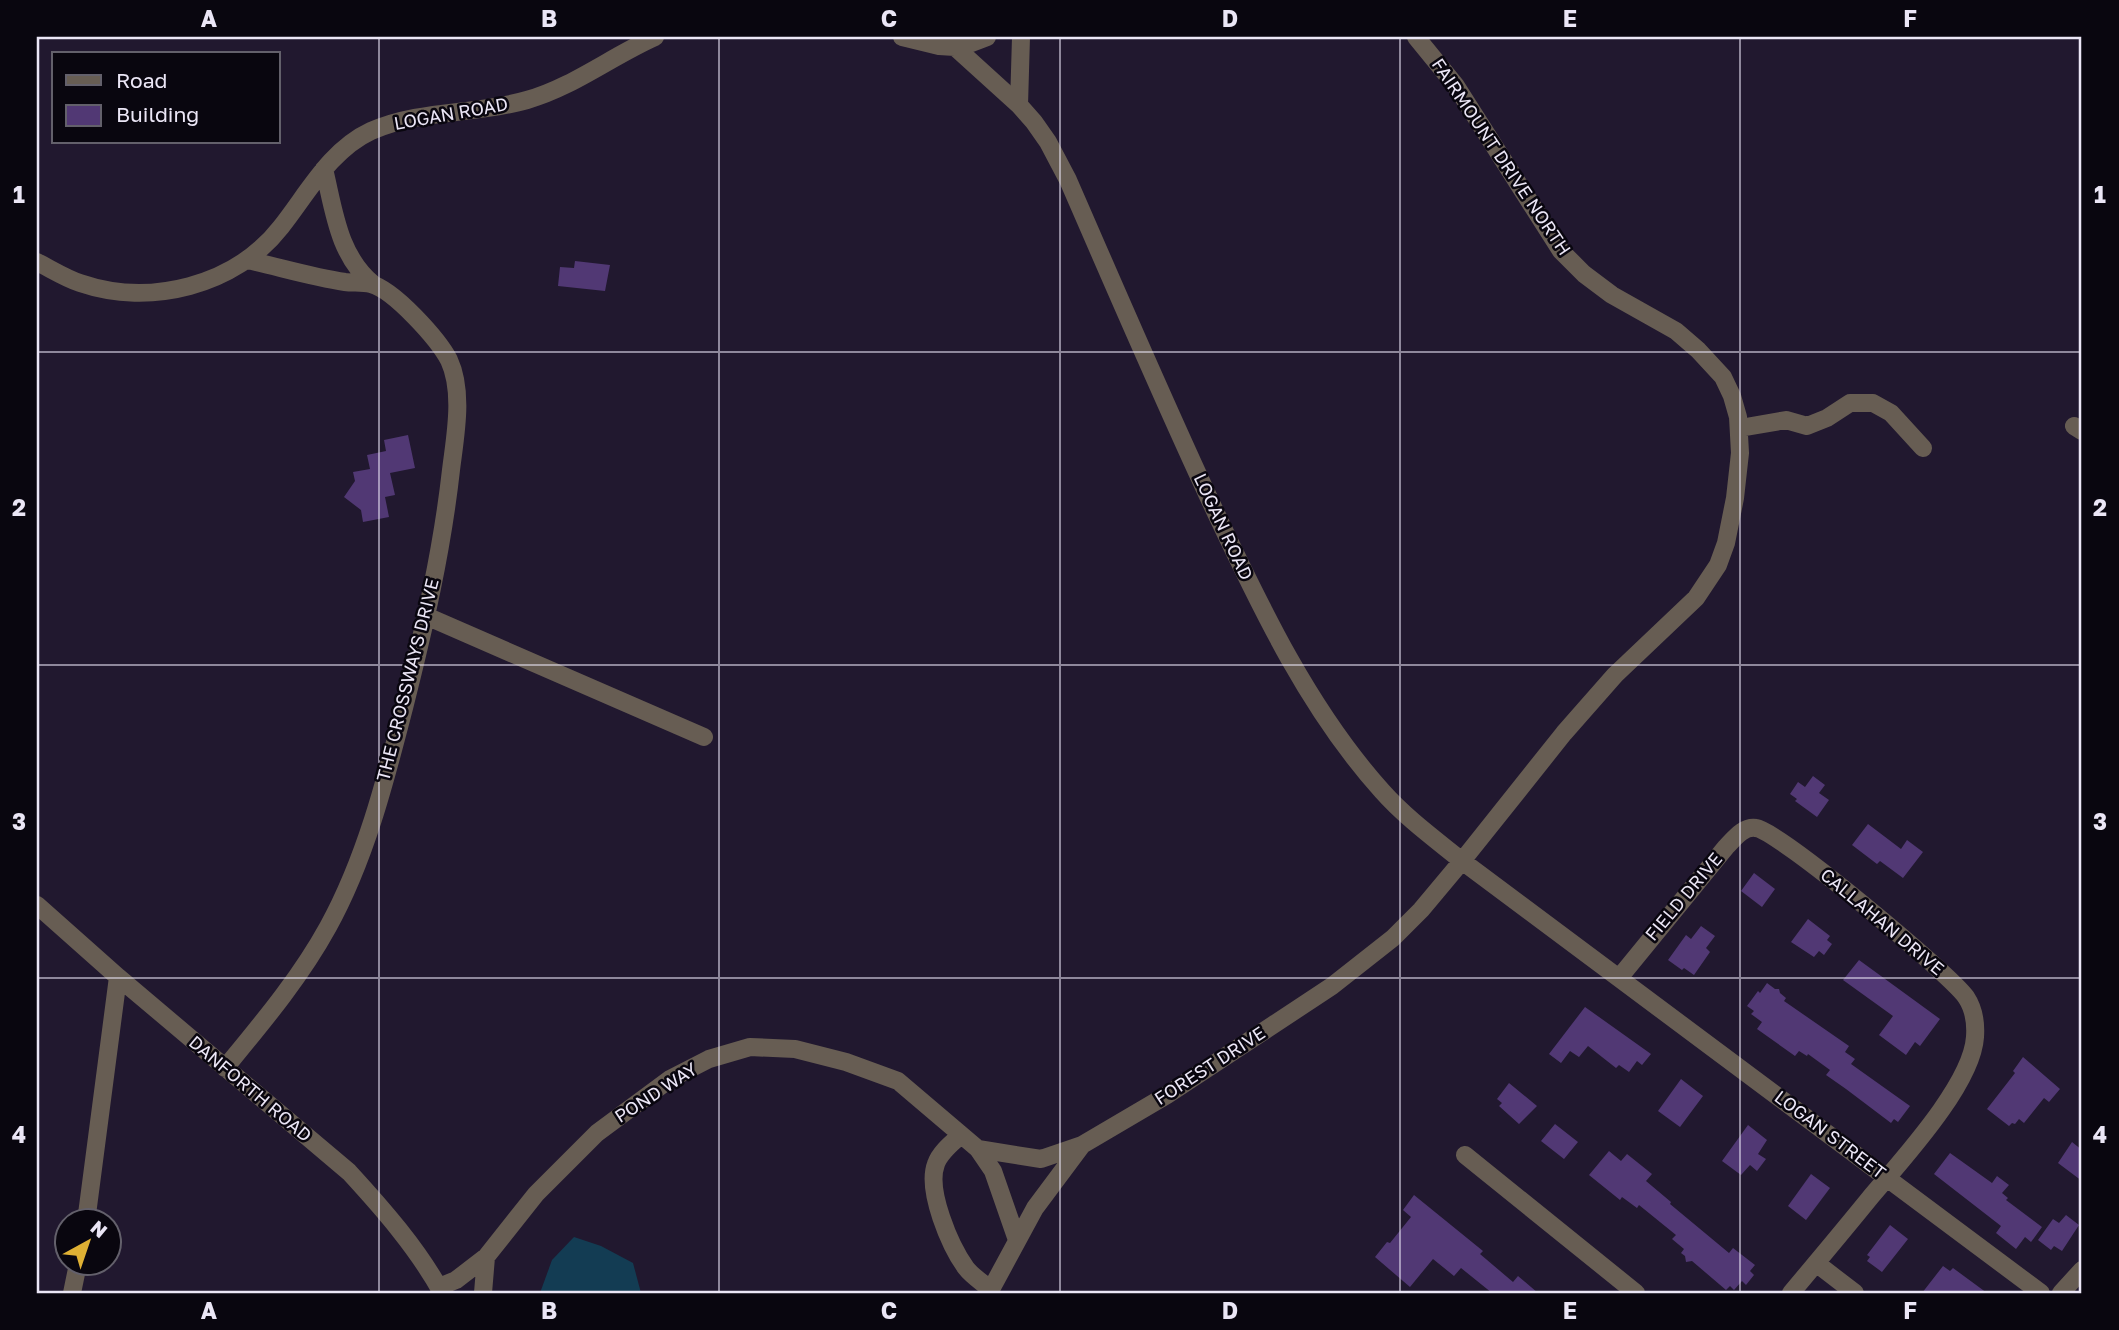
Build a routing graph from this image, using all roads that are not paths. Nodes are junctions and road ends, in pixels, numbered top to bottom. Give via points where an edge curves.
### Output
1 (655, 37) edge
2 (902, 37) edge
3 (987, 37) edge
4 (1021, 37) edge
5 (1416, 37) edge
6 (955, 47) junction
7 (1020, 105) junction
8 (324, 169) junction
9 (247, 260) junction
10 (37, 262) edge
11 (373, 284) junction
12 (1740, 428) junction
13 (1923, 448) dead end
14 (426, 616) junction
15 (705, 737) dead end
16 (1757, 828) joint
17 (1462, 861) junction
18 (37, 905) edge
19 (118, 977) junction
20 (1619, 978) junction
21 (225, 1068) junction
22 (961, 1135) junction
23 (1082, 1145) junction
24 (978, 1149) junction
25 (1465, 1155) dead end
26 (1887, 1178) junction
27 (88, 1208) edge
28 (1017, 1240) junction
29 (486, 1257) junction
30 (1816, 1263) junction
31 (2082, 1270) edge
32 (441, 1290) edge
33 (990, 1292) edge
34 (483, 1293) edge
35 (1636, 1293) edge
36 (1791, 1293) edge
37 (1855, 1293) edge
38 (2041, 1293) edge
39 (2062, 1293) edge

1 - 8 street, LOGAN ROAD via 525,101 433,114 369,132
2 - 6 street
3 - 6 street
4 - 7 street
5 - 12 street, FAIRMOUNT DRIVE NORTH via 1456,86 1561,251 1612,295 1652,316 1698,350 1723,377
6 - 7 street, LOGAN ROAD
7 - 17 street, LOGAN ROAD via 1048,142 1068,180 1182,440 1285,652 1318,707 1381,790
8 - 9 street, LOGAN ROAD via 279,229
8 - 11 street, THE CROSSWAYS DRIVE via 344,247
9 - 10 street via 202,283 150,293 82,284
9 - 11 street
11 - 14 street, THE CROSSWAYS DRIVE via 431,334 449,359 455,379 448,498
12 - 13 street via 1787,419 1807,426 1850,403 1873,403 1891,413
12 - 17 street, FAIRMOUNT DRIVE NORTH via 1726,543 1708,583 1615,675
14 - 15 street
14 - 21 street, THE CROSSWAYS DRIVE via 391,760 347,887 306,963
16 - 20 street, FIELD DRIVE via 1746,829 1726,847
16 - 26 street, CALLAHAN DRIVE via 1808,861 1954,983 1973,1009 1975,1039 1961,1079
17 - 20 street, LOGAN ROAD
17 - 23 street, FOREST DRIVE via 1421,909 1364,962 1167,1095
18 - 19 street, DANFORTH ROAD
19 - 21 street, DANFORTH ROAD
19 - 27 street
20 - 26 street, LOGAN STREET
21 - 32 street, DANFORTH ROAD via 349,1172
22 - 24 street, POND WAY
22 - 29 street, POND WAY via 898,1081 795,1049 750,1046 709,1059 670,1079 597,1133 536,1194
22 - 33 street via 936,1162 933,1194 967,1270
23 - 24 street via 1041,1159
23 - 28 street, FOREST DRIVE
24 - 28 street, POND WAY via 993,1171
25 - 35 street
26 - 30 street
26 - 38 street, LOGAN STREET
28 - 33 street, FOREST DRIVE
29 - 32 street, POND WAY
29 - 34 street
30 - 36 street
30 - 37 street
31 - 39 street

